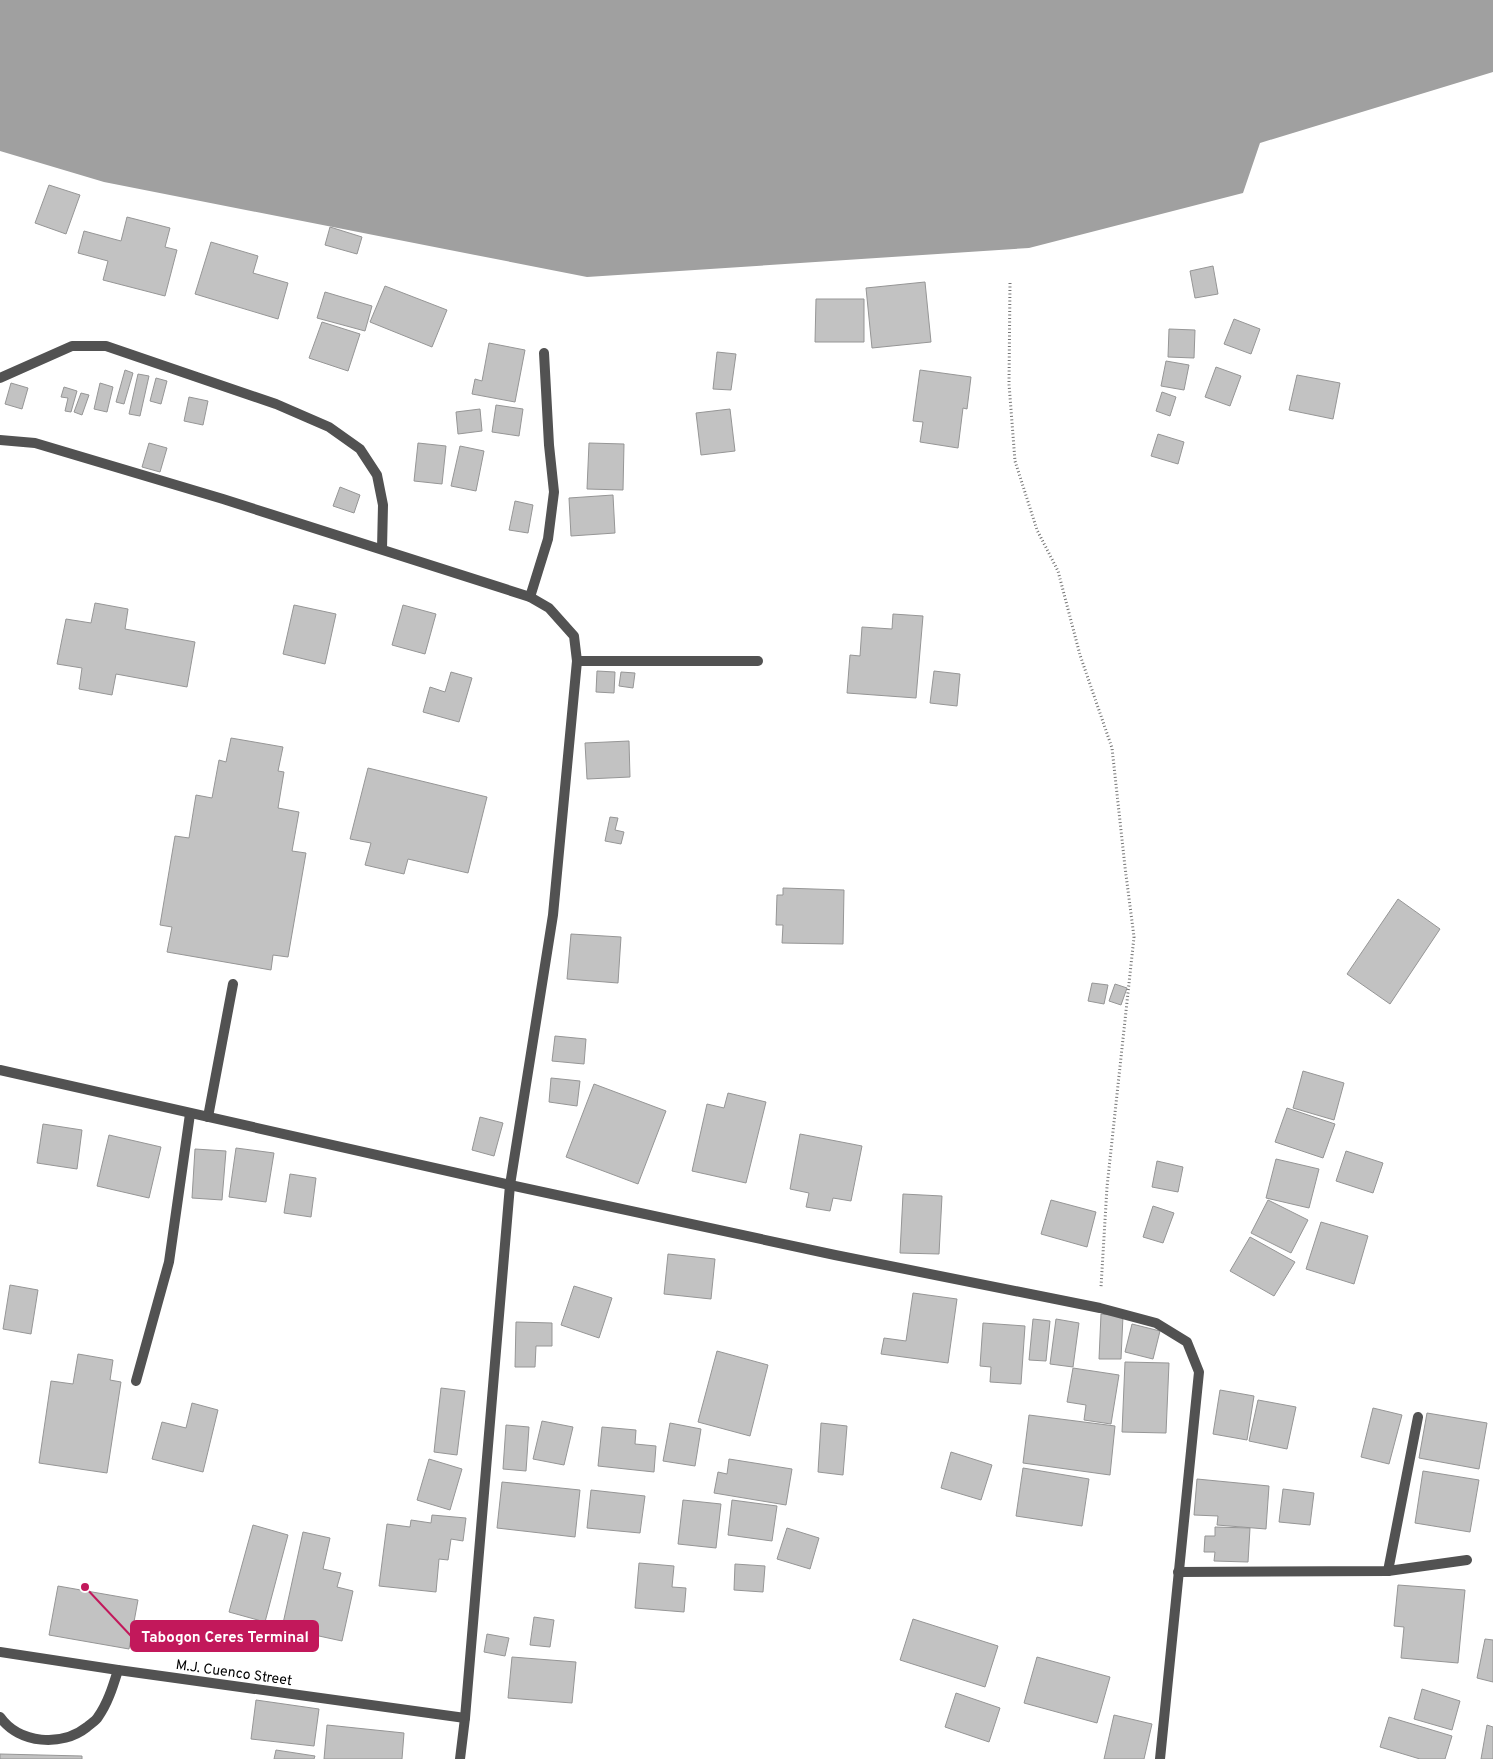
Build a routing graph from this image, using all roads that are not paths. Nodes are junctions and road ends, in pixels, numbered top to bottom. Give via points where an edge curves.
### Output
1 (544, 353) dead end
2 (0, 378) edge
3 (0, 440) edge
4 (382, 550) junction
5 (530, 597) junction
6 (577, 661) junction
7 (758, 661) dead end
8 (233, 984) dead end
9 (0, 1070) edge
10 (190, 1114) junction
11 (208, 1117) junction
12 (510, 1185) junction
13 (136, 1381) dead end
14 (1418, 1417) dead end
15 (1468, 1560) dead end
16 (1388, 1571) junction
17 (1178, 1572) junction
18 (0, 1652) edge
19 (118, 1670) junction
20 (0, 1717) edge
21 (465, 1718) junction
22 (460, 1759) edge
23 (1160, 1759) edge

1 - 5 street via 554,492 548,539
2 - 4 street via 72,346 106,346 276,404 329,427 360,449 377,475 384,504
3 - 4 street via 35,444 214,496
4 - 5 street
5 - 6 street via 549,608 574,636
6 - 7 street
6 - 12 street via 553,915
8 - 11 street
9 - 10 street
10 - 11 street
10 - 13 street via 169,1262
11 - 12 street
12 - 17 street via 1100,1308 1156,1323 1187,1342 1199,1372
12 - 21 street
14 - 16 street
15 - 16 street
16 - 17 street
17 - 23 street
18 - 19 street, M.J. Cuenco Street
19 - 20 street via 98,1718 77,1734 52,1741 26,1737
19 - 21 street, M.J. Cuenco Street
21 - 22 street

